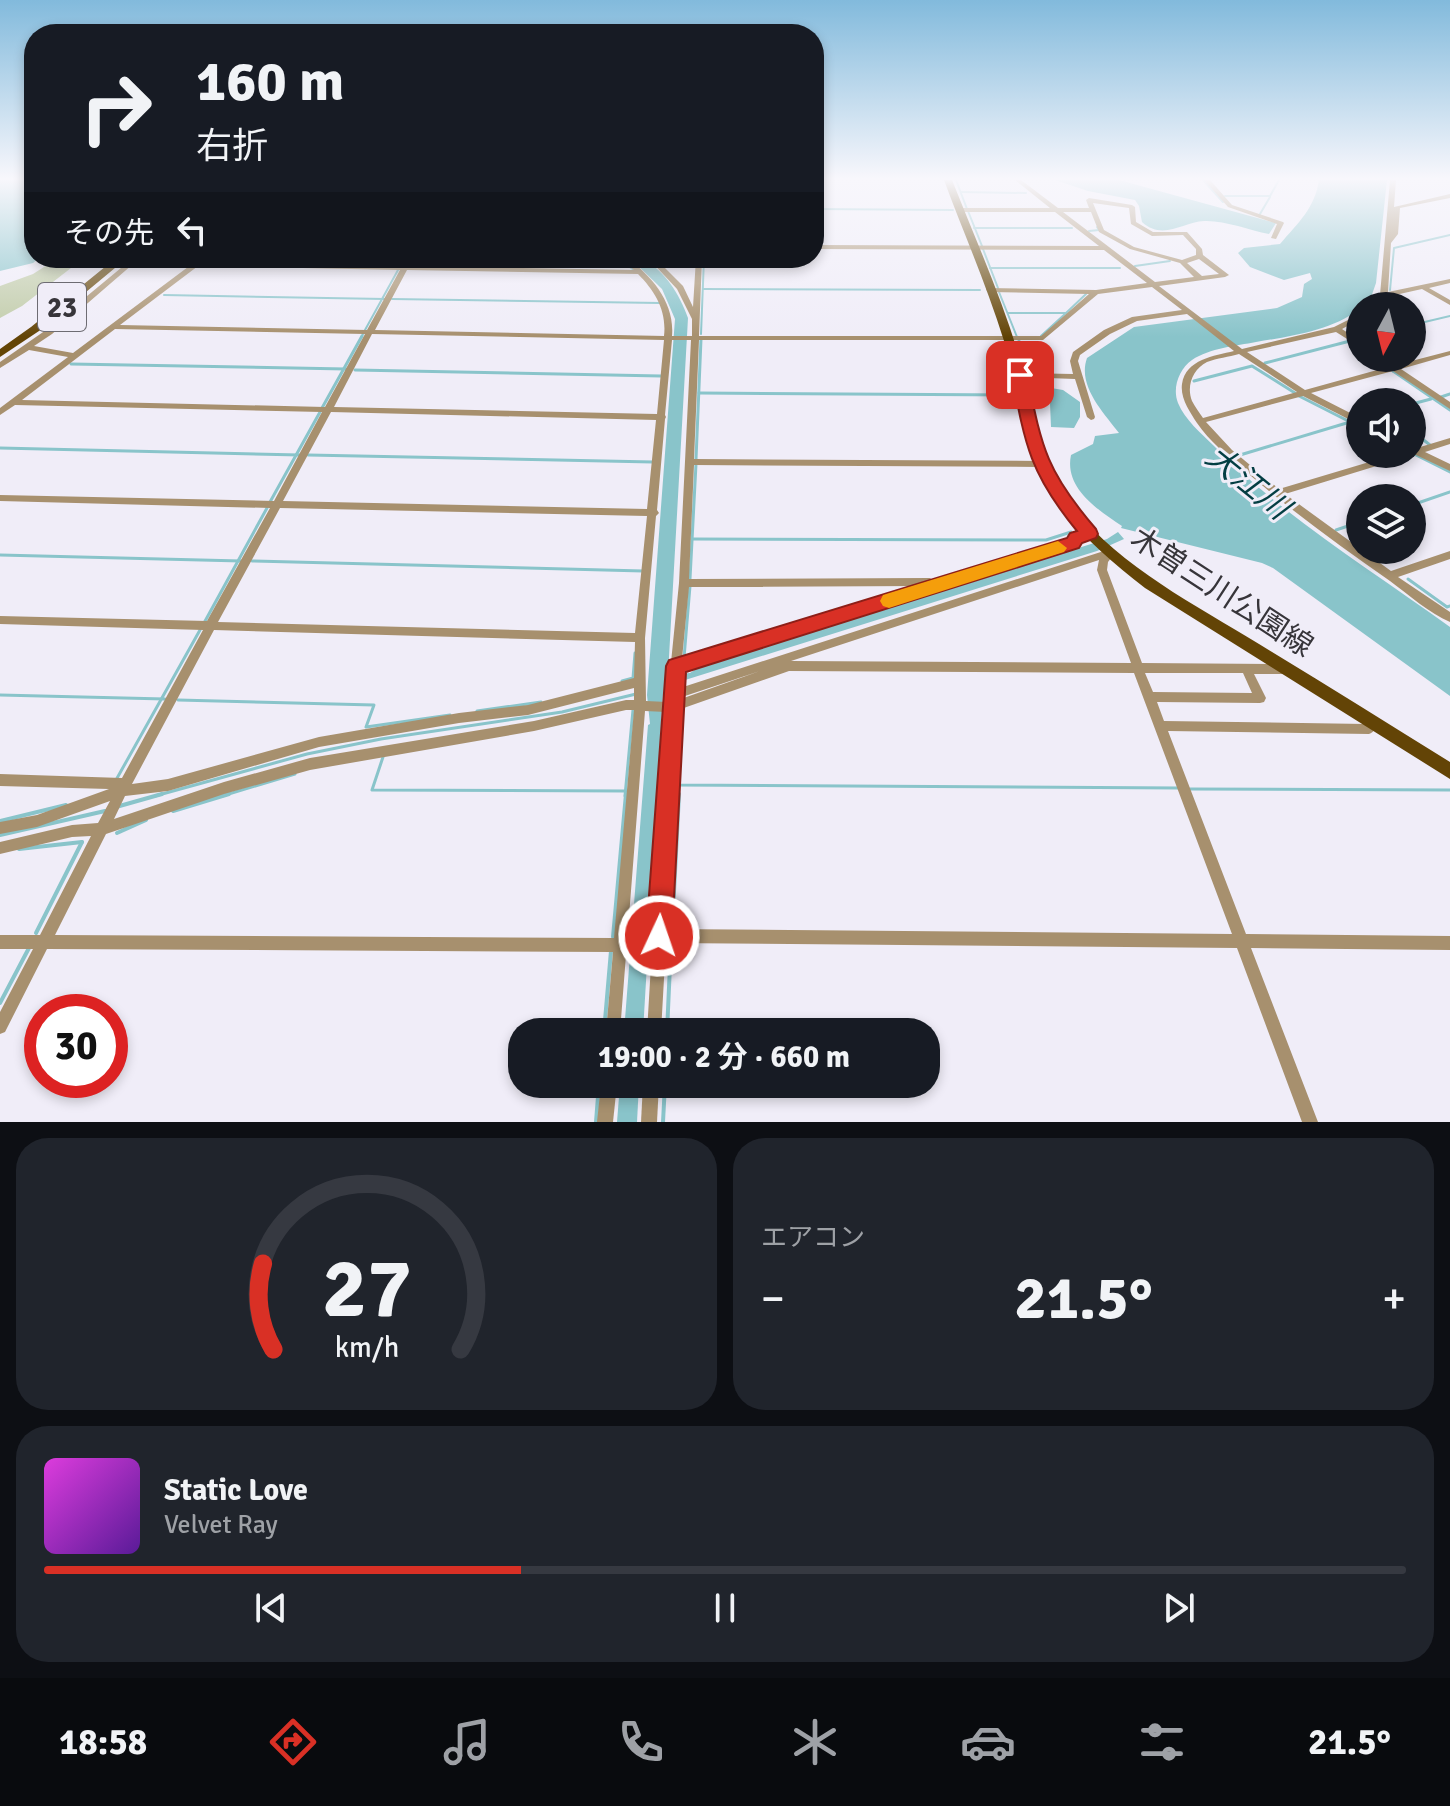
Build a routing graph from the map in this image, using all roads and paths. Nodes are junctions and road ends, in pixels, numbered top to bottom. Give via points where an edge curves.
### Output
1 (968, 232) edge
2 (1085, 232) edge
3 (1103, 232) edge
4 (1149, 232) edge
5 (1277, 232) edge
6 (1388, 232) edge
7 (1395, 232) edge
8 (1274, 238) dead end
9 (1387, 244) junction
10 (824, 247) edge
11 (974, 247) junction
12 (1104, 248) junction
13 (1132, 248) junction
14 (1200, 256) junction
15 (1182, 262) junction
16 (110, 268) edge
17 (125, 268) edge
18 (192, 268) edge
19 (405, 268) joint
20 (635, 268) edge
21 (661, 268) edge
22 (698, 268) edge
23 (640, 272) junction
24 (1200, 278) junction
25 (1450, 281) edge
26 (1152, 285) junction
27 (1425, 288) junction
28 (990, 290) junction
29 (1096, 292) junction
30 (1384, 292) edge
31 (1402, 292) edge
32 (1450, 303) edge
33 (1189, 313) junction
34 (695, 320) junction
35 (1346, 324) edge
36 (115, 327) junction
37 (1337, 329) junction
38 (370, 332) junction
39 (1346, 335) edge
40 (694, 337) junction
41 (670, 338) junction
42 (1008, 338) junction
43 (27, 347) junction
44 (1240, 351) junction
45 (1450, 353) edge
46 (0, 354) edge
47 (75, 356) junction
48 (1426, 360) edge
49 (0, 366) edge
50 (1380, 372) edge
51 (1401, 372) edge
52 (1020, 375) junction
53 (1078, 377) junction
54 (1304, 393) junction
55 (13, 402) junction
56 (1450, 406) edge
57 (328, 410) junction
58 (0, 412) edge
59 (1346, 415) edge
60 (662, 417) junction
61 (1091, 417) dead end
62 (1200, 421) junction
63 (1450, 441) edge
64 (1426, 447) edge
65 (1426, 458) edge
66 (689, 462) junction
67 (1040, 464) junction
68 (1356, 468) edge
69 (1450, 468) edge
70 (1279, 492) junction
71 (0, 498) edge
72 (277, 505) junction
73 (654, 513) junction
74 (1076, 538) junction
75 (1101, 544) junction
76 (1450, 555) edge
77 (1391, 575) junction
78 (684, 583) junction
79 (1450, 618) edge
80 (0, 620) edge
81 (211, 626) junction
82 (640, 638) junction
83 (1138, 668) junction
84 (676, 669) junction
85 (1246, 669) junction
86 (1287, 669) junction
87 (640, 696) junction
88 (1149, 697) junction
89 (671, 700) junction
90 (1373, 723) junction
91 (1160, 726) junction
92 (363, 729) dead end
93 (1450, 771) edge
94 (0, 780) edge
95 (144, 788) junction
96 (122, 790) junction
97 (103, 827) junction
98 (0, 828) edge
99 (0, 848) edge
100 (659, 936) junction
101 (0, 942) edge
102 (1242, 942) junction
103 (44, 943) junction
104 (1450, 943) edge
105 (620, 945) junction
106 (614, 1018) edge
107 (655, 1018) edge
108 (0, 1027) edge
109 (608, 1098) edge
110 (650, 1098) edge
111 (605, 1122) edge
112 (649, 1122) edge
113 (1310, 1122) edge

1 - 11 main road, 木曽三川公園線
2 - 12 street
3 - 13 street
4 - 14 street via 1185,233
5 - 8 street
6 - 9 street
7 - 9 street
9 - 30 street
10 - 11 street
11 - 12 street
11 - 28 main road, 木曽三川公園線
12 - 13 street
12 - 26 street
13 - 15 street
14 - 15 street
14 - 24 street via 1225,275
15 - 24 street
16 - 46 main road, 23
17 - 43 street
18 - 36 street
19 - 23 street
19 - 38 street
20 - 23 street
21 - 34 street via 680,288
22 - 34 street
23 - 41 street via 665,305
24 - 26 street
25 - 27 street
26 - 29 street
26 - 33 street
27 - 31 street
27 - 32 street
28 - 29 street
28 - 42 main road, 木曽三川公園線
29 - 42 street via 1043,338
33 - 44 street
33 - 53 street via 1135,319 1107,332 1076,354
34 - 40 street
35 - 37 street
36 - 38 street
36 - 47 street
37 - 39 street
37 - 44 street
38 - 41 street
38 - 57 street
40 - 41 street
40 - 42 street
40 - 66 street
41 - 60 street
42 - 52 main road, 木曽三川公園線
43 - 47 street
43 - 49 street
44 - 54 street
44 - 62 street via 1205,360 1191,370 1185,391
45 - 48 street
47 - 55 street
50 - 54 street
51 - 56 street
52 - 53 street
52 - 67 main road, 木曽三川公園線
53 - 61 street
54 - 59 street
54 - 62 street
55 - 57 street
55 - 58 street
57 - 60 street
57 - 72 street
60 - 73 street
62 - 70 street
63 - 64 street
65 - 69 street
66 - 67 street
66 - 78 street
67 - 75 main road, 木曽三川公園線 via 1061,499
68 - 70 street
70 - 77 street
71 - 72 street
72 - 73 street
72 - 81 street
73 - 82 street
74 - 75 street
74 - 78 street via 924,584
74 - 84 street
75 - 83 street via 1102,570
75 - 86 main road, 木曽三川公園線 via 1150,584
75 - 89 street
76 - 77 street
77 - 79 street
78 - 84 street
80 - 81 street
81 - 82 street
81 - 96 street
82 - 87 street
83 - 85 street
83 - 88 street
83 - 89 street via 789,666
84 - 89 street
85 - 86 street
85 - 88 street via 1260,698
86 - 90 main road, 木曽三川公園線
87 - 89 street
87 - 95 street via 319,742
87 - 97 street via 626,705 534,726 310,764
87 - 105 street
88 - 91 street
89 - 100 street
90 - 91 street via 1369,729
90 - 93 main road, 木曽三川公園線
91 - 102 street
92 - 95 street via 303,740
94 - 96 street
95 - 96 street
96 - 97 street
96 - 98 street via 37,821
97 - 99 street
97 - 103 street
100 - 102 street
100 - 107 street
101 - 103 street
102 - 104 street
102 - 113 street
103 - 105 street
103 - 108 street
105 - 106 street
109 - 111 street
110 - 112 street

